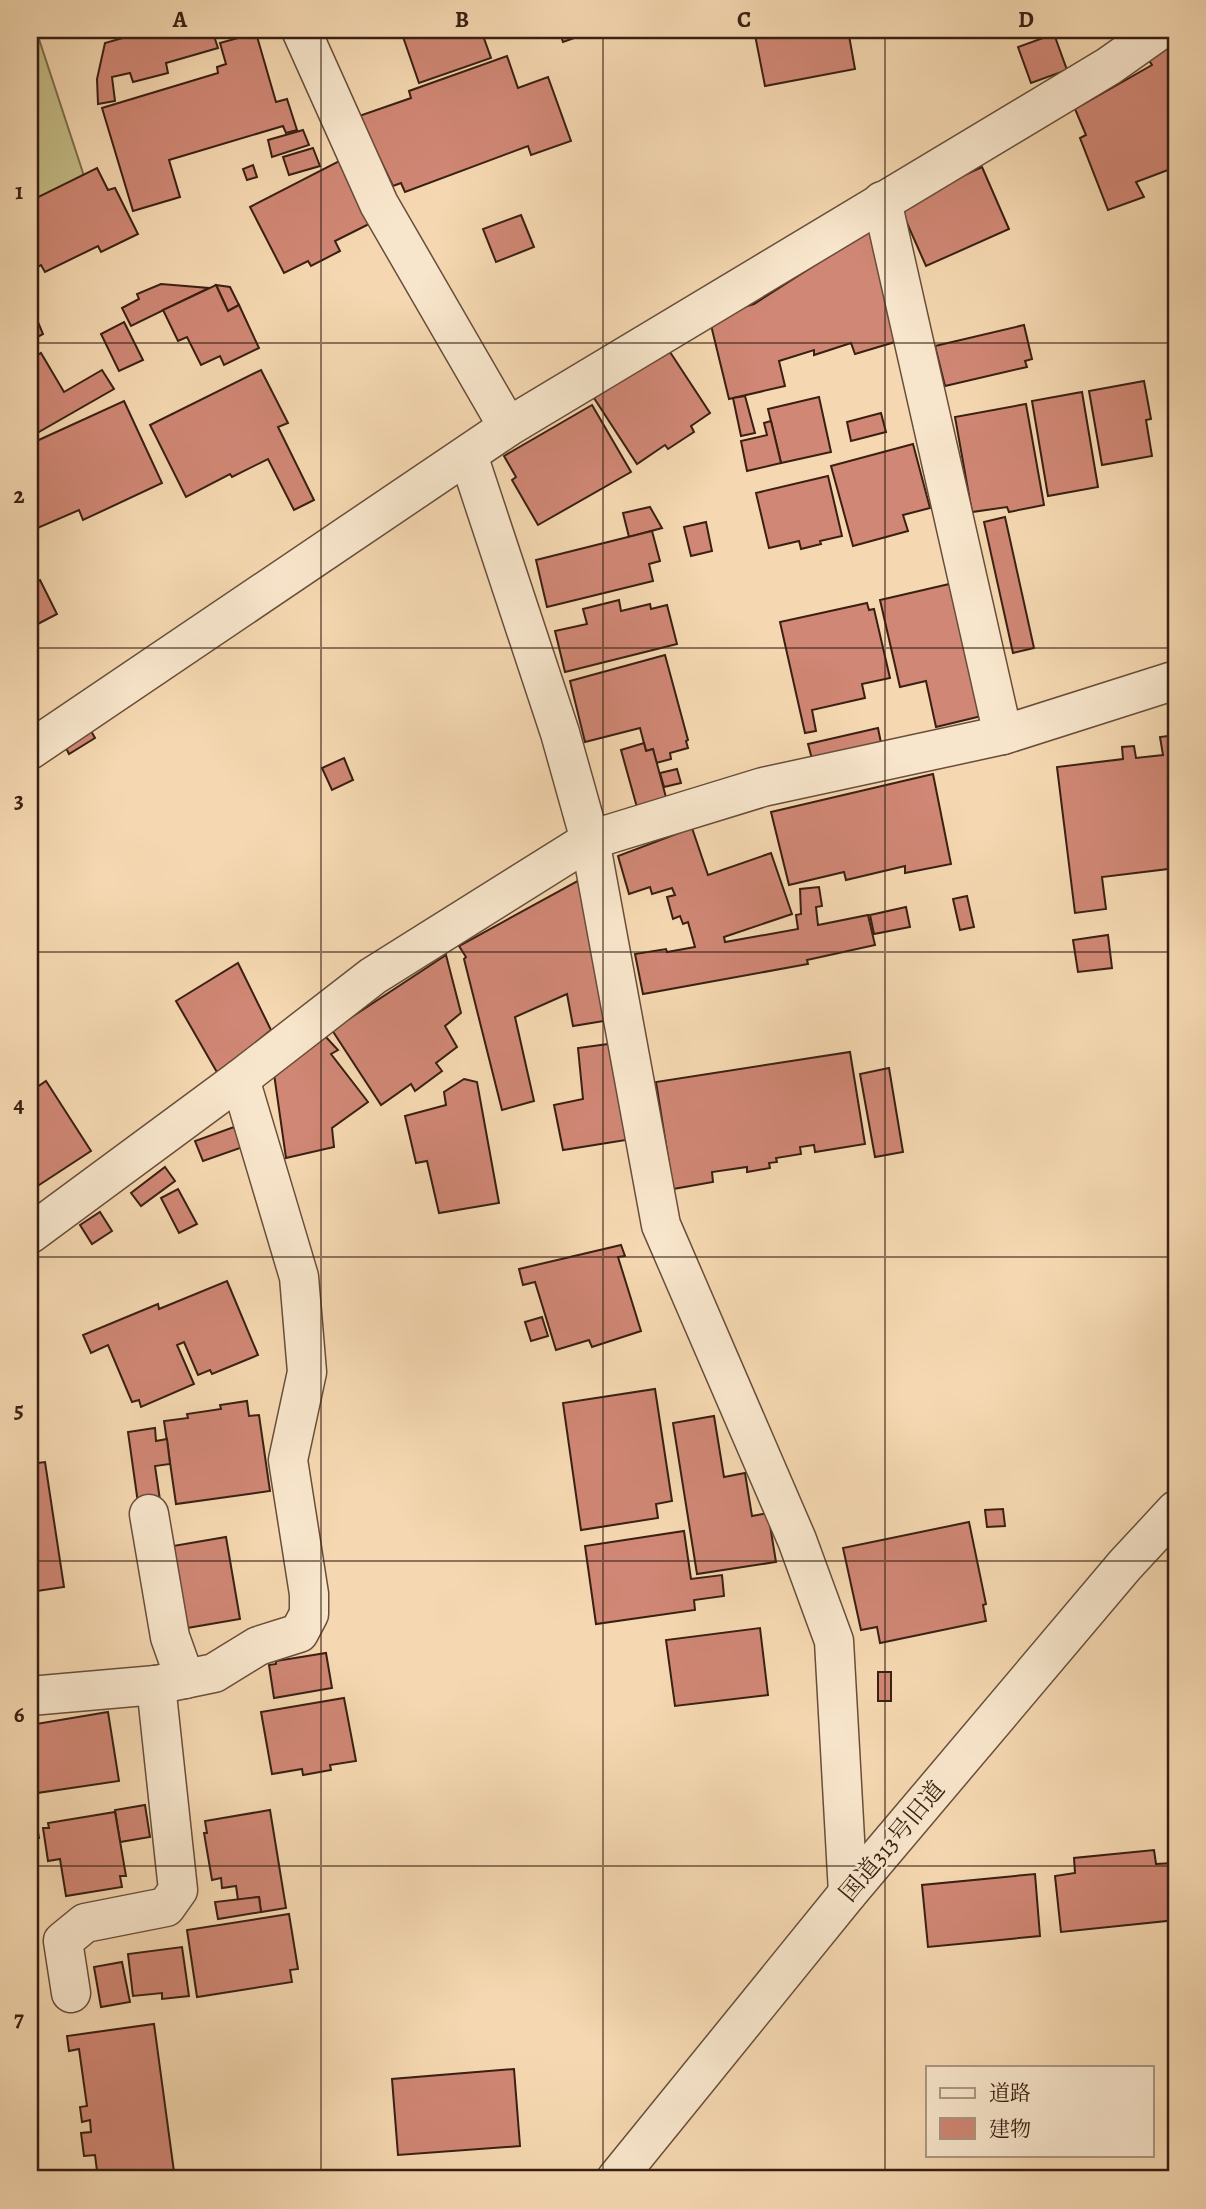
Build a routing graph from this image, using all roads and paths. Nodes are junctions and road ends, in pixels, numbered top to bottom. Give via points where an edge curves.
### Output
1 (300, 30) edge
2 (1160, 30) edge
3 (882, 201) junction
4 (508, 427) junction
5 (468, 455) junction
6 (1176, 680) edge
7 (1003, 735) junction
8 (30, 751) edge
9 (590, 840) junction
10 (240, 1079) junction
11 (30, 1234) edge
12 (1176, 1510) edge
13 (149, 1514) dead end
14 (170, 1682) junction
15 (30, 1696) edge
16 (848, 1893) junction
17 (71, 1993) dead end
18 (616, 2179) edge

1 - 4 street via 379,204
2 - 3 street via 1109,66
3 - 4 street
3 - 7 street
4 - 5 street
5 - 8 street
5 - 9 street via 560,733
6 - 7 street
7 - 9 street via 763,787
9 - 10 street via 373,976
9 - 16 street via 661,1225 797,1539 835,1641
10 - 11 street
10 - 14 street via 299,1277 307,1372 288,1460 309,1614 299,1633 258,1646 214,1673
12 - 16 street, 国道313号旧道
13 - 14 street via 170,1637
14 - 15 street
14 - 17 street via 178,1890 166,1908 85,1923 63,1941
16 - 18 street, 国道313号旧道

